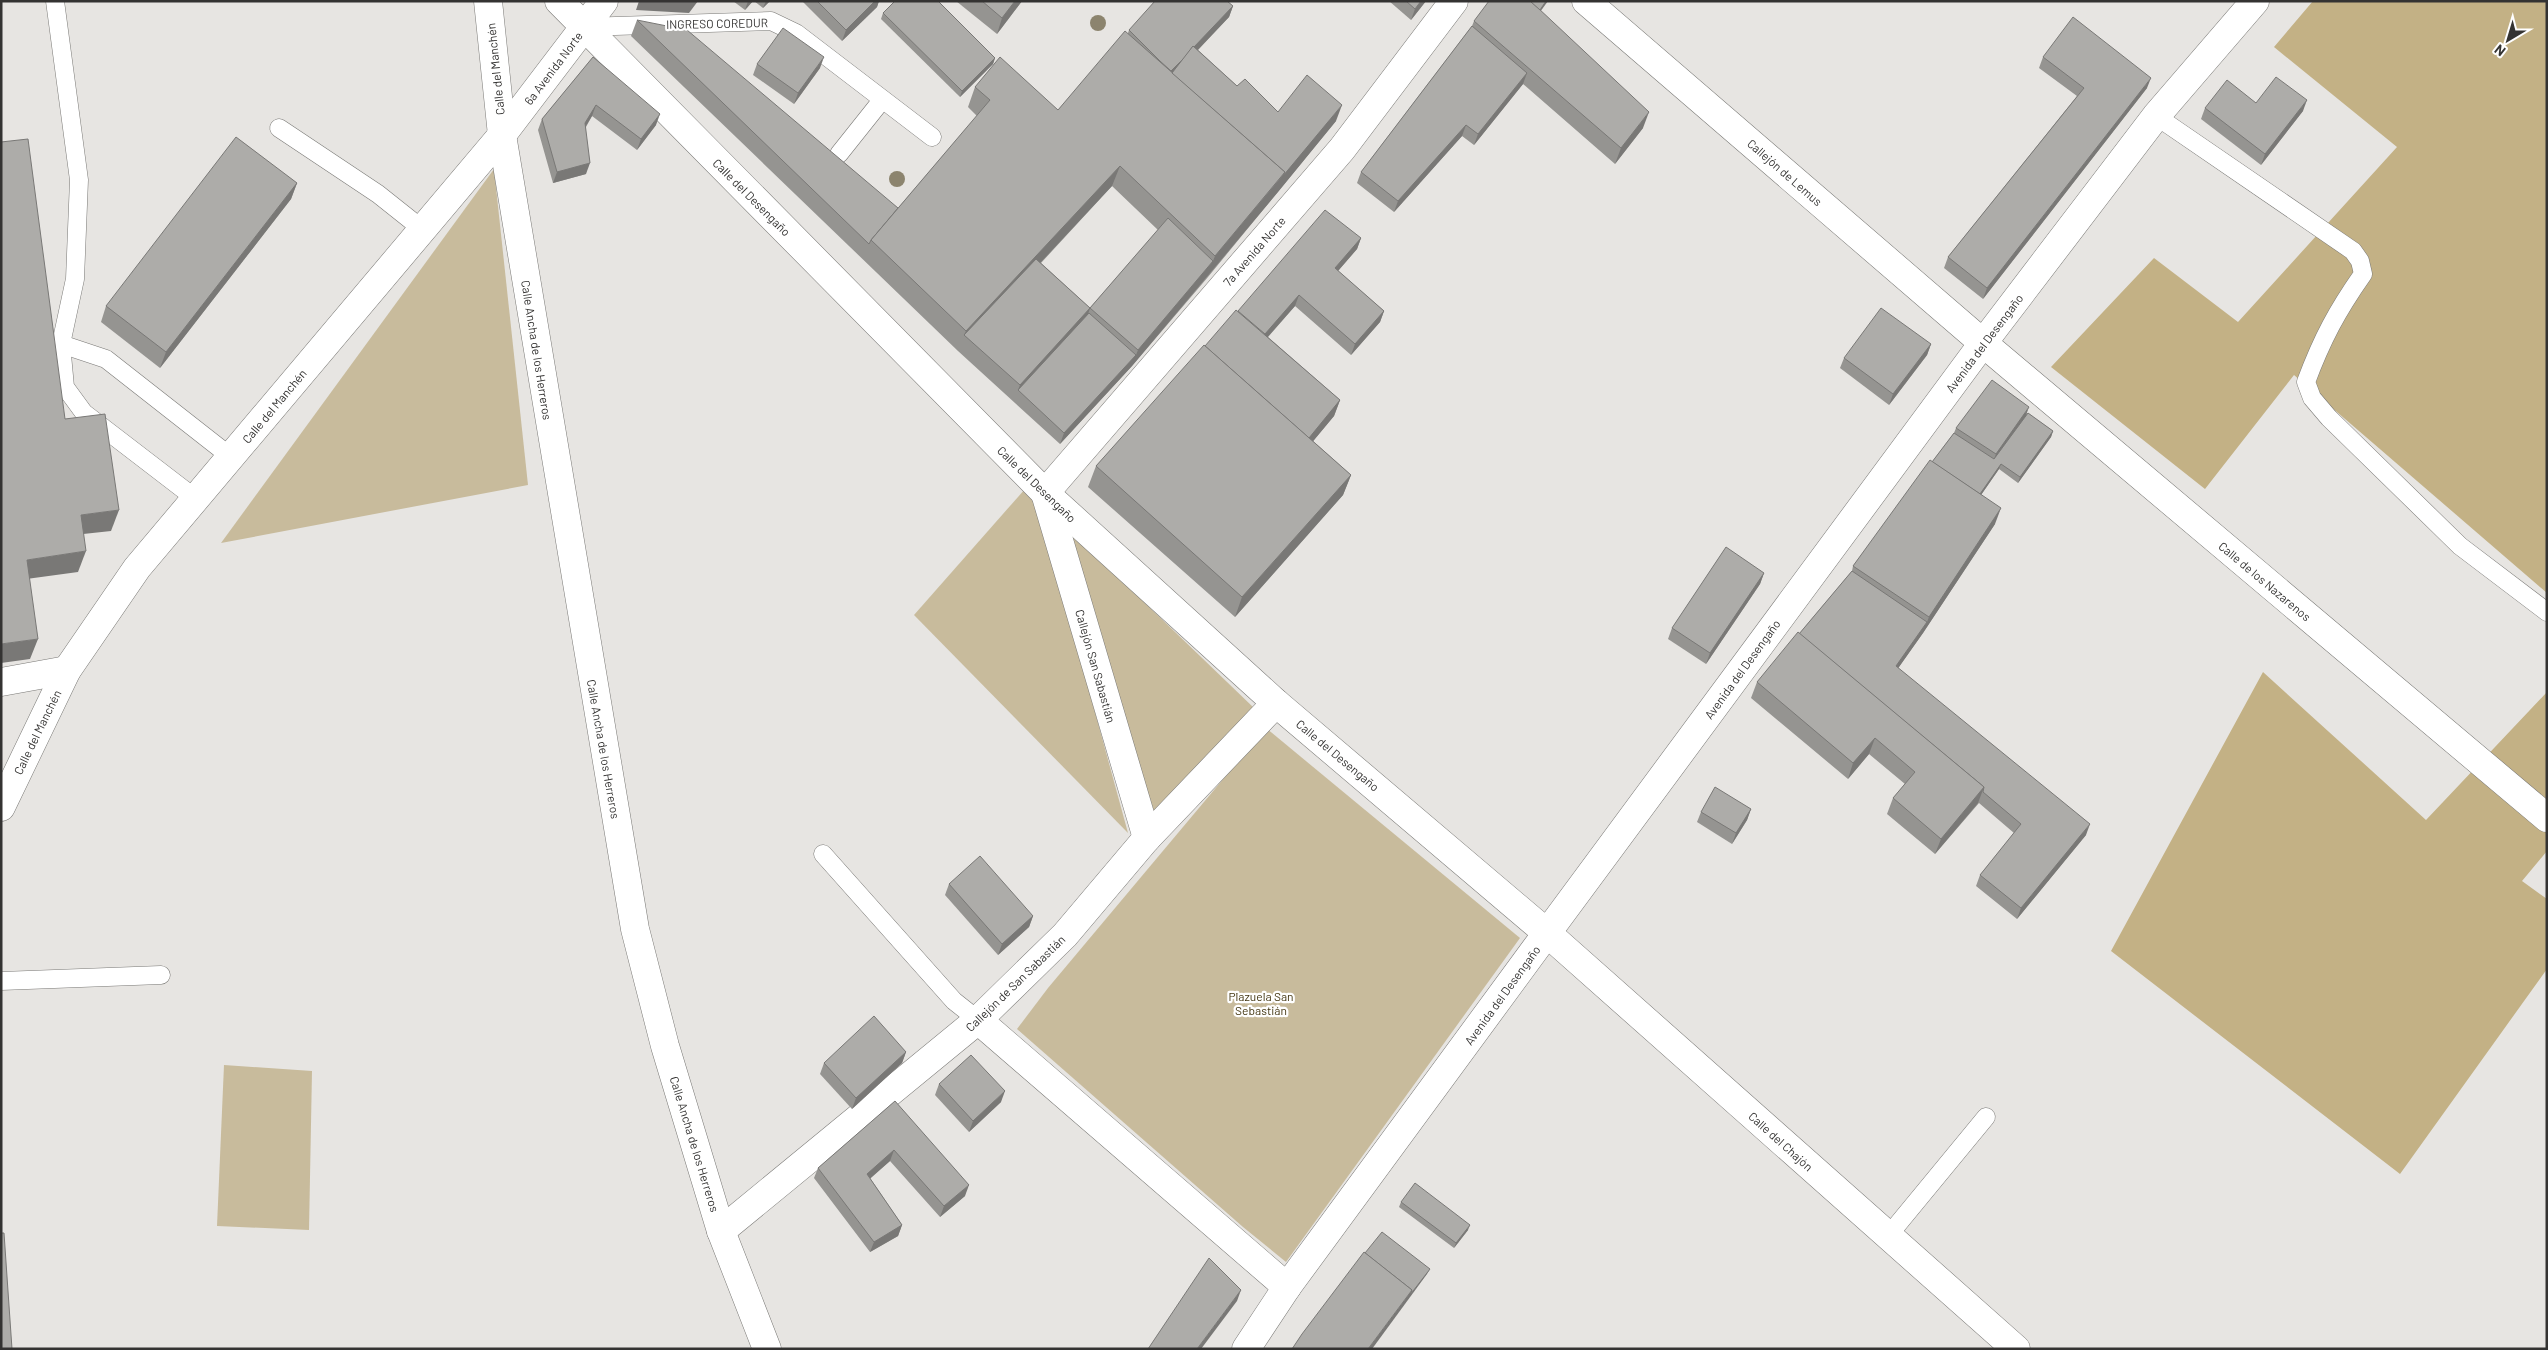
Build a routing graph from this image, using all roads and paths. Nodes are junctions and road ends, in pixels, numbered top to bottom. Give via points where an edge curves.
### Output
1 (55, 1) edge
2 (488, 1) edge
3 (559, 1) edge
4 (604, 1) edge
5 (1454, 1) edge
6 (1586, 1) edge
7 (2255, 1) edge
8 (584, 27) junction
9 (882, 100) junction
10 (2156, 116) junction
11 (279, 128) dead end
12 (502, 135) junction
13 (932, 137) dead end
14 (839, 154) dead end
15 (422, 229) junction
16 (1983, 343) junction
17 (61, 344) junction
18 (231, 457) junction
19 (1045, 494) junction
20 (196, 499) junction
21 (2547, 612) edge
22 (67, 670) junction
23 (1, 682) edge
24 (1276, 703) junction
25 (1, 807) edge
26 (2547, 818) edge
27 (1146, 838) junction
28 (823, 854) dead end
29 (1547, 933) junction
30 (161, 975) dead end
31 (1, 981) edge
32 (978, 1020) junction
33 (1986, 1117) dead end
34 (721, 1231) junction
35 (1888, 1236) junction
36 (1287, 1287) junction
37 (767, 1349) edge
38 (1246, 1349) edge
39 (2016, 1349) edge

1 - 17 lane via 79,180 75,278
2 - 12 street, Calle del Manchén
3 - 8 street, Calle del Desengaño
4 - 8 street, 6a Avenida Norte
5 - 19 street, 7a Avenida Norte via 1342,149
6 - 16 street, Callejón de Lemus
7 - 10 street, Avenida del Desengaño
8 - 9 lane, INGRESO COREDUR via 771,21 796,33
8 - 12 street, 6a Avenida Norte
8 - 19 street, Calle del Desengaño
9 - 13 lane, INGRESO COREDUR
9 - 14 lane
10 - 16 street, Avenida del Desengaño
10 - 21 lane via 2353,251 2363,274 2322,339 2306,382 2312,398 2460,546
11 - 15 lane via 378,194
12 - 15 street, Calle del Manchén
12 - 34 street, Calle Ancha de los Herreros via 635,929 665,1046
15 - 18 street, Calle del Manchén
16 - 26 street, Calle de los Nazarenos
16 - 29 street, Avenida del Desengaño
17 - 18 lane via 106,359
17 - 20 lane via 65,387 84,413
18 - 20 street, Calle del Manchén
19 - 24 street, Calle del Desengaño
19 - 27 street, Callejón San Sabastián
20 - 22 street, Calle del Manchén via 137,568
22 - 23 street
22 - 25 street, Calle del Manchén
24 - 27 street, Callejón de San Sabastián
24 - 29 street, Calle del Desengaño
27 - 32 street, Callejón de San Sabastián via 1065,935
28 - 32 lane via 954,1000
29 - 35 street, Calle del Chajón
29 - 36 street, Avenida del Desengaño
30 - 31 lane
32 - 34 street, Callejón de San Sabastián
32 - 36 street
33 - 35 lane
34 - 37 street, Calle Ancha de los Herreros
35 - 39 street, Calle del Chajón
36 - 38 street, Avenida del Desengaño

